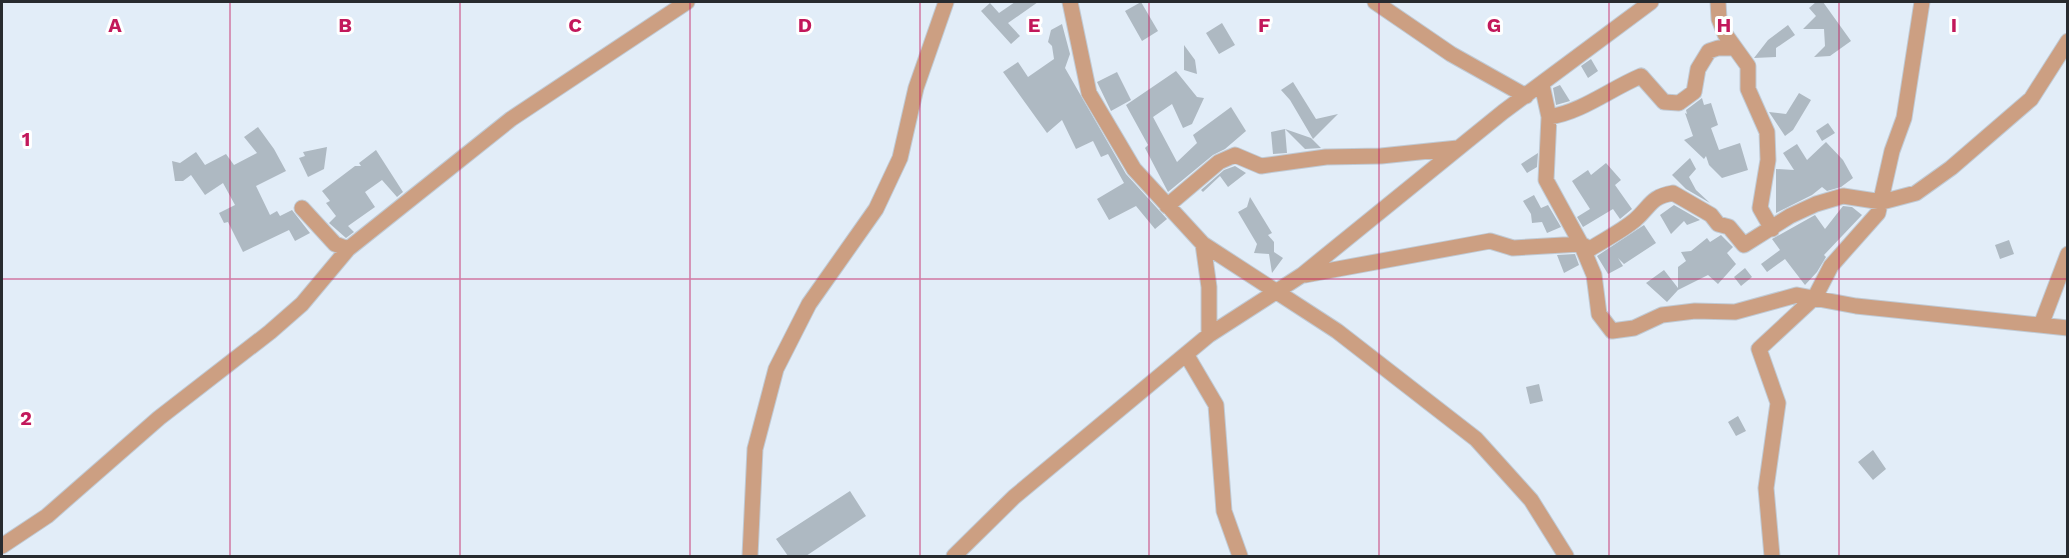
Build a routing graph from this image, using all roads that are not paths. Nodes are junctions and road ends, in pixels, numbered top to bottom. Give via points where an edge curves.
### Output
1 (687, 2) edge
2 (946, 2) edge
3 (1375, 2) edge
4 (1651, 2) edge
5 (1718, 2) edge
6 (1922, 2) edge
7 (1075, 3) edge
8 (2067, 41) edge
9 (1734, 48) junction
10 (1542, 85) junction
11 (1526, 96) junction
12 (1549, 117) junction
13 (1459, 148) junction
14 (1882, 202) junction
15 (1167, 206) junction
16 (302, 208) dead end
17 (1772, 229) junction
18 (1203, 244) junction
19 (1581, 244) junction
20 (348, 249) junction
21 (2067, 254) edge
22 (1302, 275) junction
23 (1275, 291) junction
24 (1815, 297) junction
25 (2041, 326) junction
26 (2067, 328) edge
27 (1209, 335) junction
28 (1186, 354) junction
29 (2, 546) edge
30 (750, 556) edge
31 (954, 556) edge
32 (1240, 556) edge
33 (1566, 556) edge
34 (1772, 556) edge

1 - 20 street via 512,118
2 - 30 street via 916,88 900,158 876,209 809,304 776,369 755,449
3 - 11 street via 1451,54
4 - 10 street
5 - 9 street via 1719,19
6 - 14 street via 1904,118 1892,150
7 - 15 street via 1089,93 1134,169
8 - 14 street via 2031,99 1916,193
9 - 12 street via 1709,51 1698,69 1694,92 1679,103 1664,102 1641,76 1570,113
9 - 17 street via 1748,66 1748,89 1767,132 1760,208
10 - 11 street
10 - 12 street
11 - 13 street
12 - 19 street via 1546,180
13 - 15 street via 1326,157 1261,166 1235,155 1219,162
13 - 22 street
14 - 17 street via 1843,196 1807,208
14 - 24 street via 1878,213 1831,266
15 - 18 street
16 - 20 street via 335,244
17 - 19 street via 1744,245 1729,227 1718,224 1711,215 1674,193 1648,203 1636,219 1590,249
18 - 23 street
18 - 27 street via 1209,287
19 - 22 street via 1513,248 1490,242
19 - 24 street via 1594,275 1599,314 1612,331 1634,328 1662,315 1735,312 1797,295
20 - 29 street via 302,304 270,332 150,425 47,516
21 - 25 street
22 - 23 street
23 - 27 street
23 - 33 street via 1337,331 1476,439 1531,500
24 - 25 street via 1857,306
24 - 34 street via 1759,349 1778,403 1766,488
25 - 26 street
27 - 28 street
28 - 31 street via 1014,496
28 - 32 street via 1216,405 1224,511

